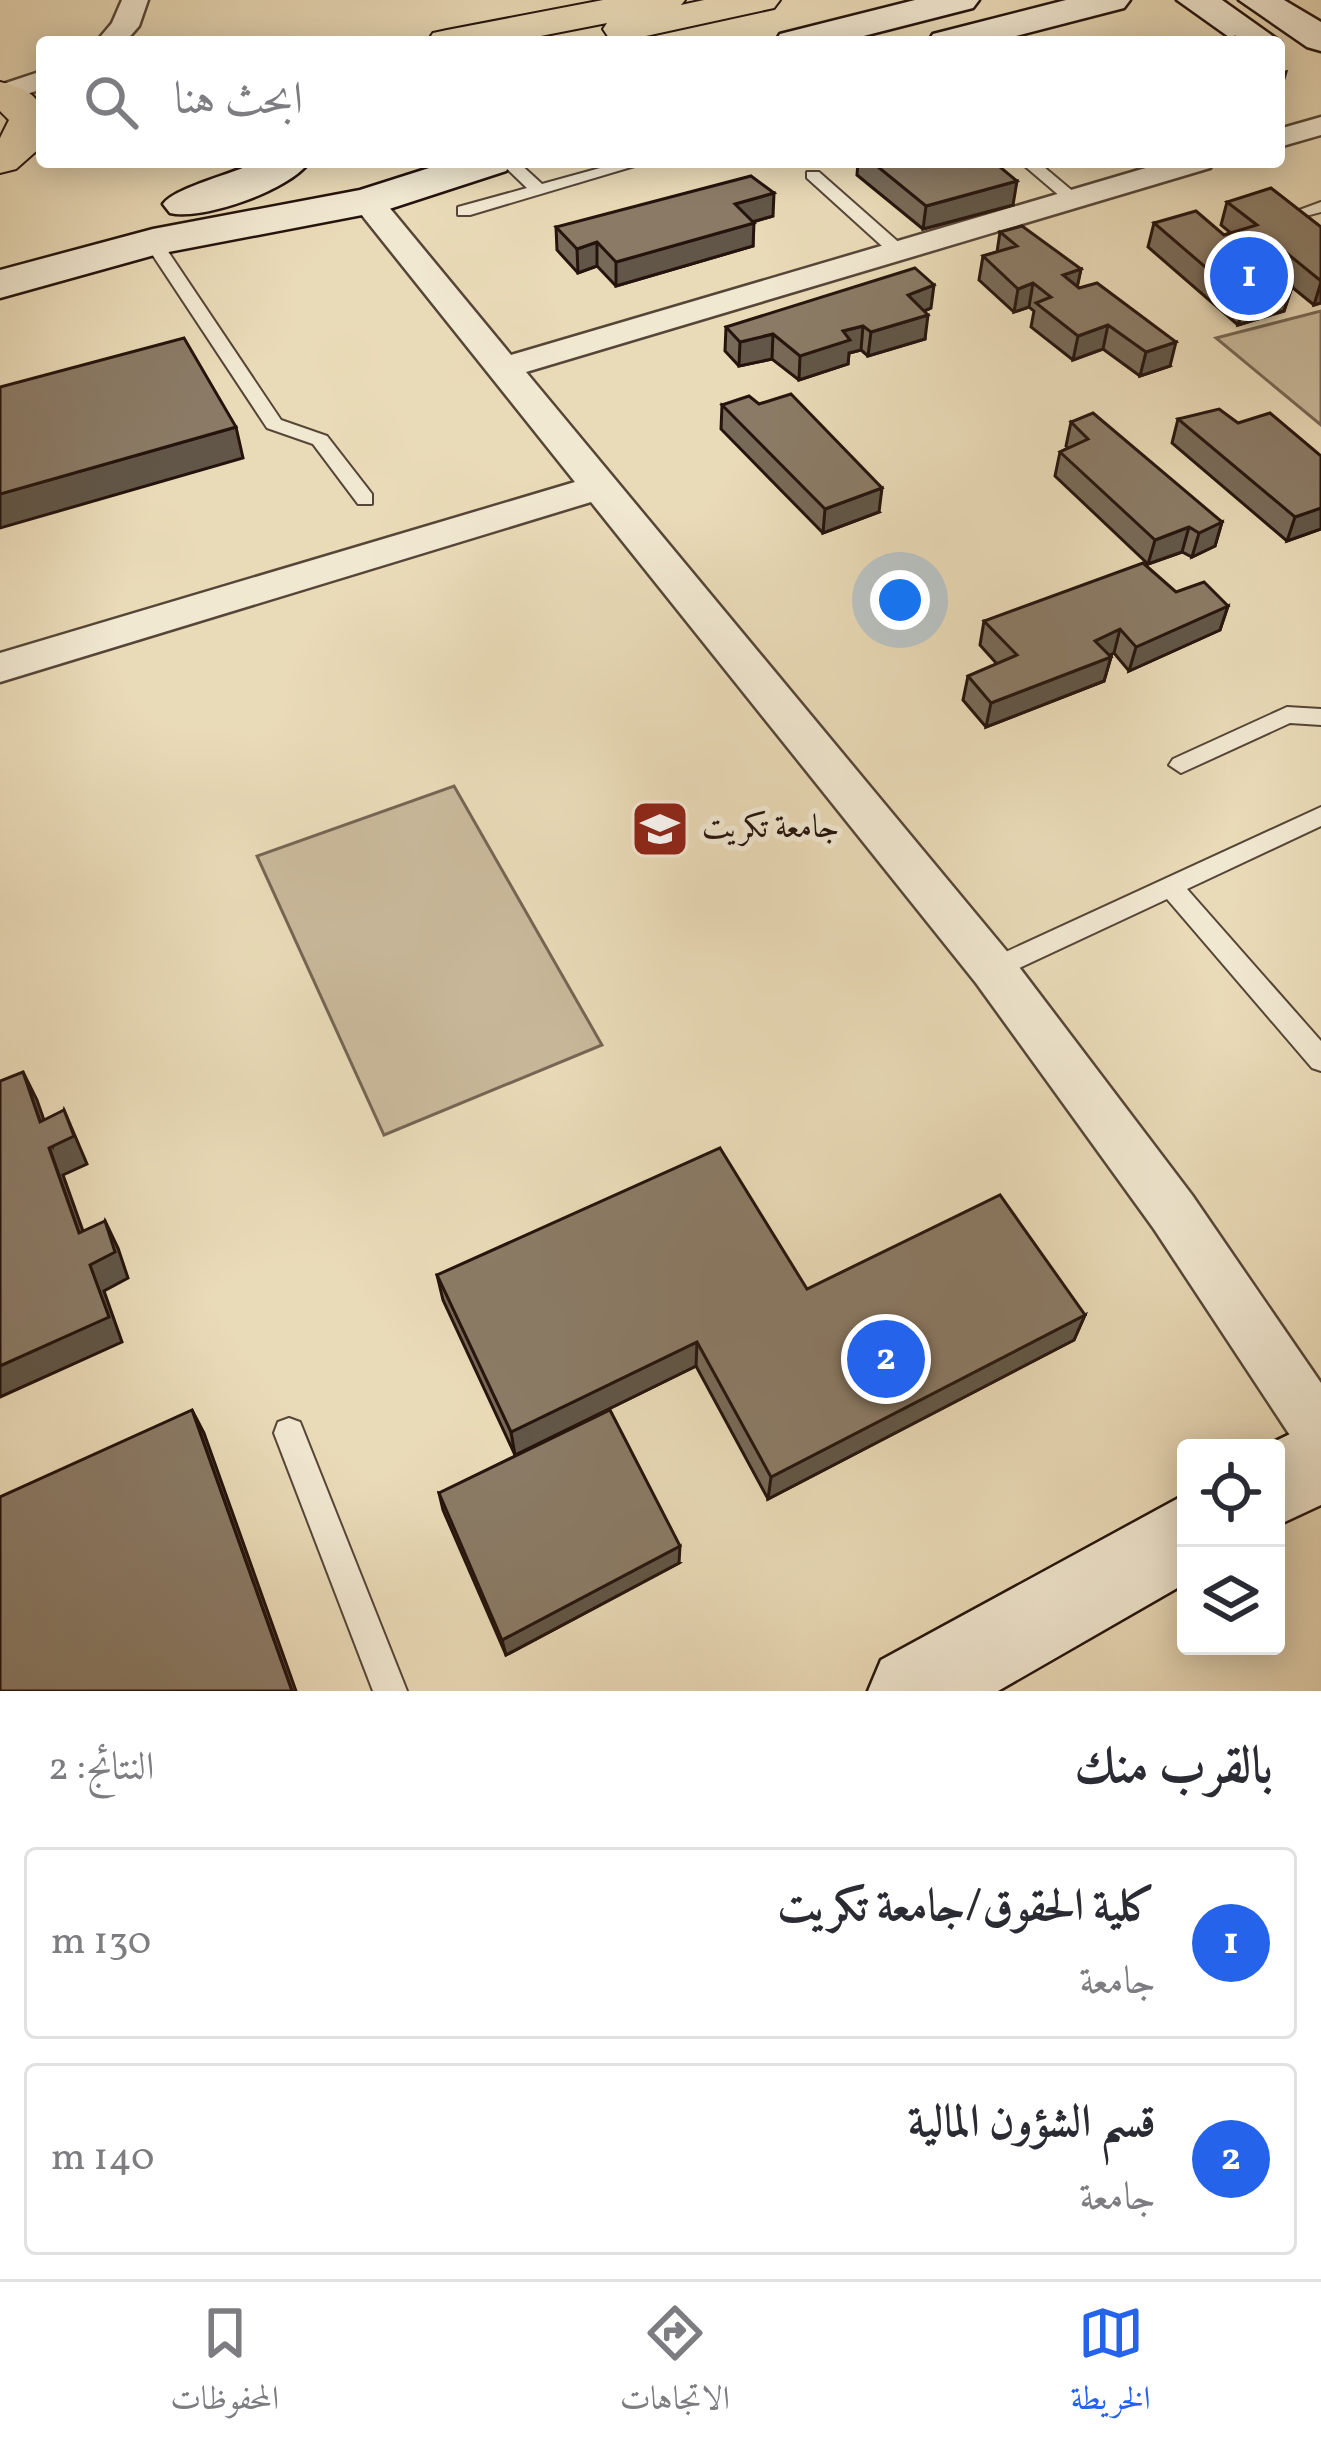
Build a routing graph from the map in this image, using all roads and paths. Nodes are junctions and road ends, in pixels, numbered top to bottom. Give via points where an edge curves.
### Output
1 (135, 0) edge
2 (665, 0) edge
3 (760, 0) edge
4 (960, 0) edge
5 (1111, 0) edge
6 (1196, 0) edge
7 (1258, 0) edge
8 (1016, 10) edge
9 (116, 36) edge
10 (478, 36) edge
11 (589, 36) edge
12 (818, 36) edge
13 (960, 36) edge
14 (1253, 36) edge
15 (1310, 51) edge
16 (19, 93) edge
17 (1321, 126) edge
18 (1285, 136) edge
19 (20, 149) edge
20 (452, 168) edge
21 (515, 168) edge
22 (618, 168) edge
23 (1035, 168) edge
24 (1179, 168) edge
25 (274, 170) edge
26 (408, 174) edge
27 (813, 175) dead end
28 (539, 190) junction
29 (1074, 199) junction
30 (368, 202) junction
31 (1321, 207) edge
32 (464, 211) dead end
33 (1302, 212) edge
34 (316, 213) junction
35 (153, 242) junction
36 (898, 251) junction
37 (0, 253) edge
38 (0, 284) edge
39 (504, 368) junction
40 (599, 487) junction
41 (365, 499) dead end
42 (0, 668) edge
43 (1321, 717) edge
44 (1181, 764) dead end
45 (1321, 816) edge
46 (1170, 886) junction
47 (993, 970) junction
48 (1321, 1060) edge
49 (1321, 1432) edge
50 (289, 1433) dead end
51 (1321, 1459) edge
52 (1285, 1480) edge
53 (1177, 1541) edge
54 (389, 1691) edge
55 (912, 1691) edge

1 - 9 street
2 - 10 main road
3 - 11 main road
4 - 12 street
5 - 8 street
6 - 14 street
7 - 15 street
8 - 13 street
16 - 19 main road via 31,120
17 - 18 street
20 - 26 street
21 - 28 lane
22 - 28 lane
23 - 29 lane
24 - 29 street
25 - 34 street via 276,196
25 - 37 street via 221,194
26 - 30 street
27 - 36 lane
28 - 32 lane
29 - 36 street
30 - 34 street
30 - 39 street
31 - 33 lane
34 - 35 street
35 - 38 street
35 - 41 lane via 274,424 320,440
36 - 39 street
39 - 40 street
40 - 42 street
40 - 47 street
43 - 44 lane via 1287,715
45 - 46 lane
46 - 47 lane
46 - 48 lane
47 - 49 street via 1173,1212
50 - 54 lane
51 - 52 street
53 - 55 street

